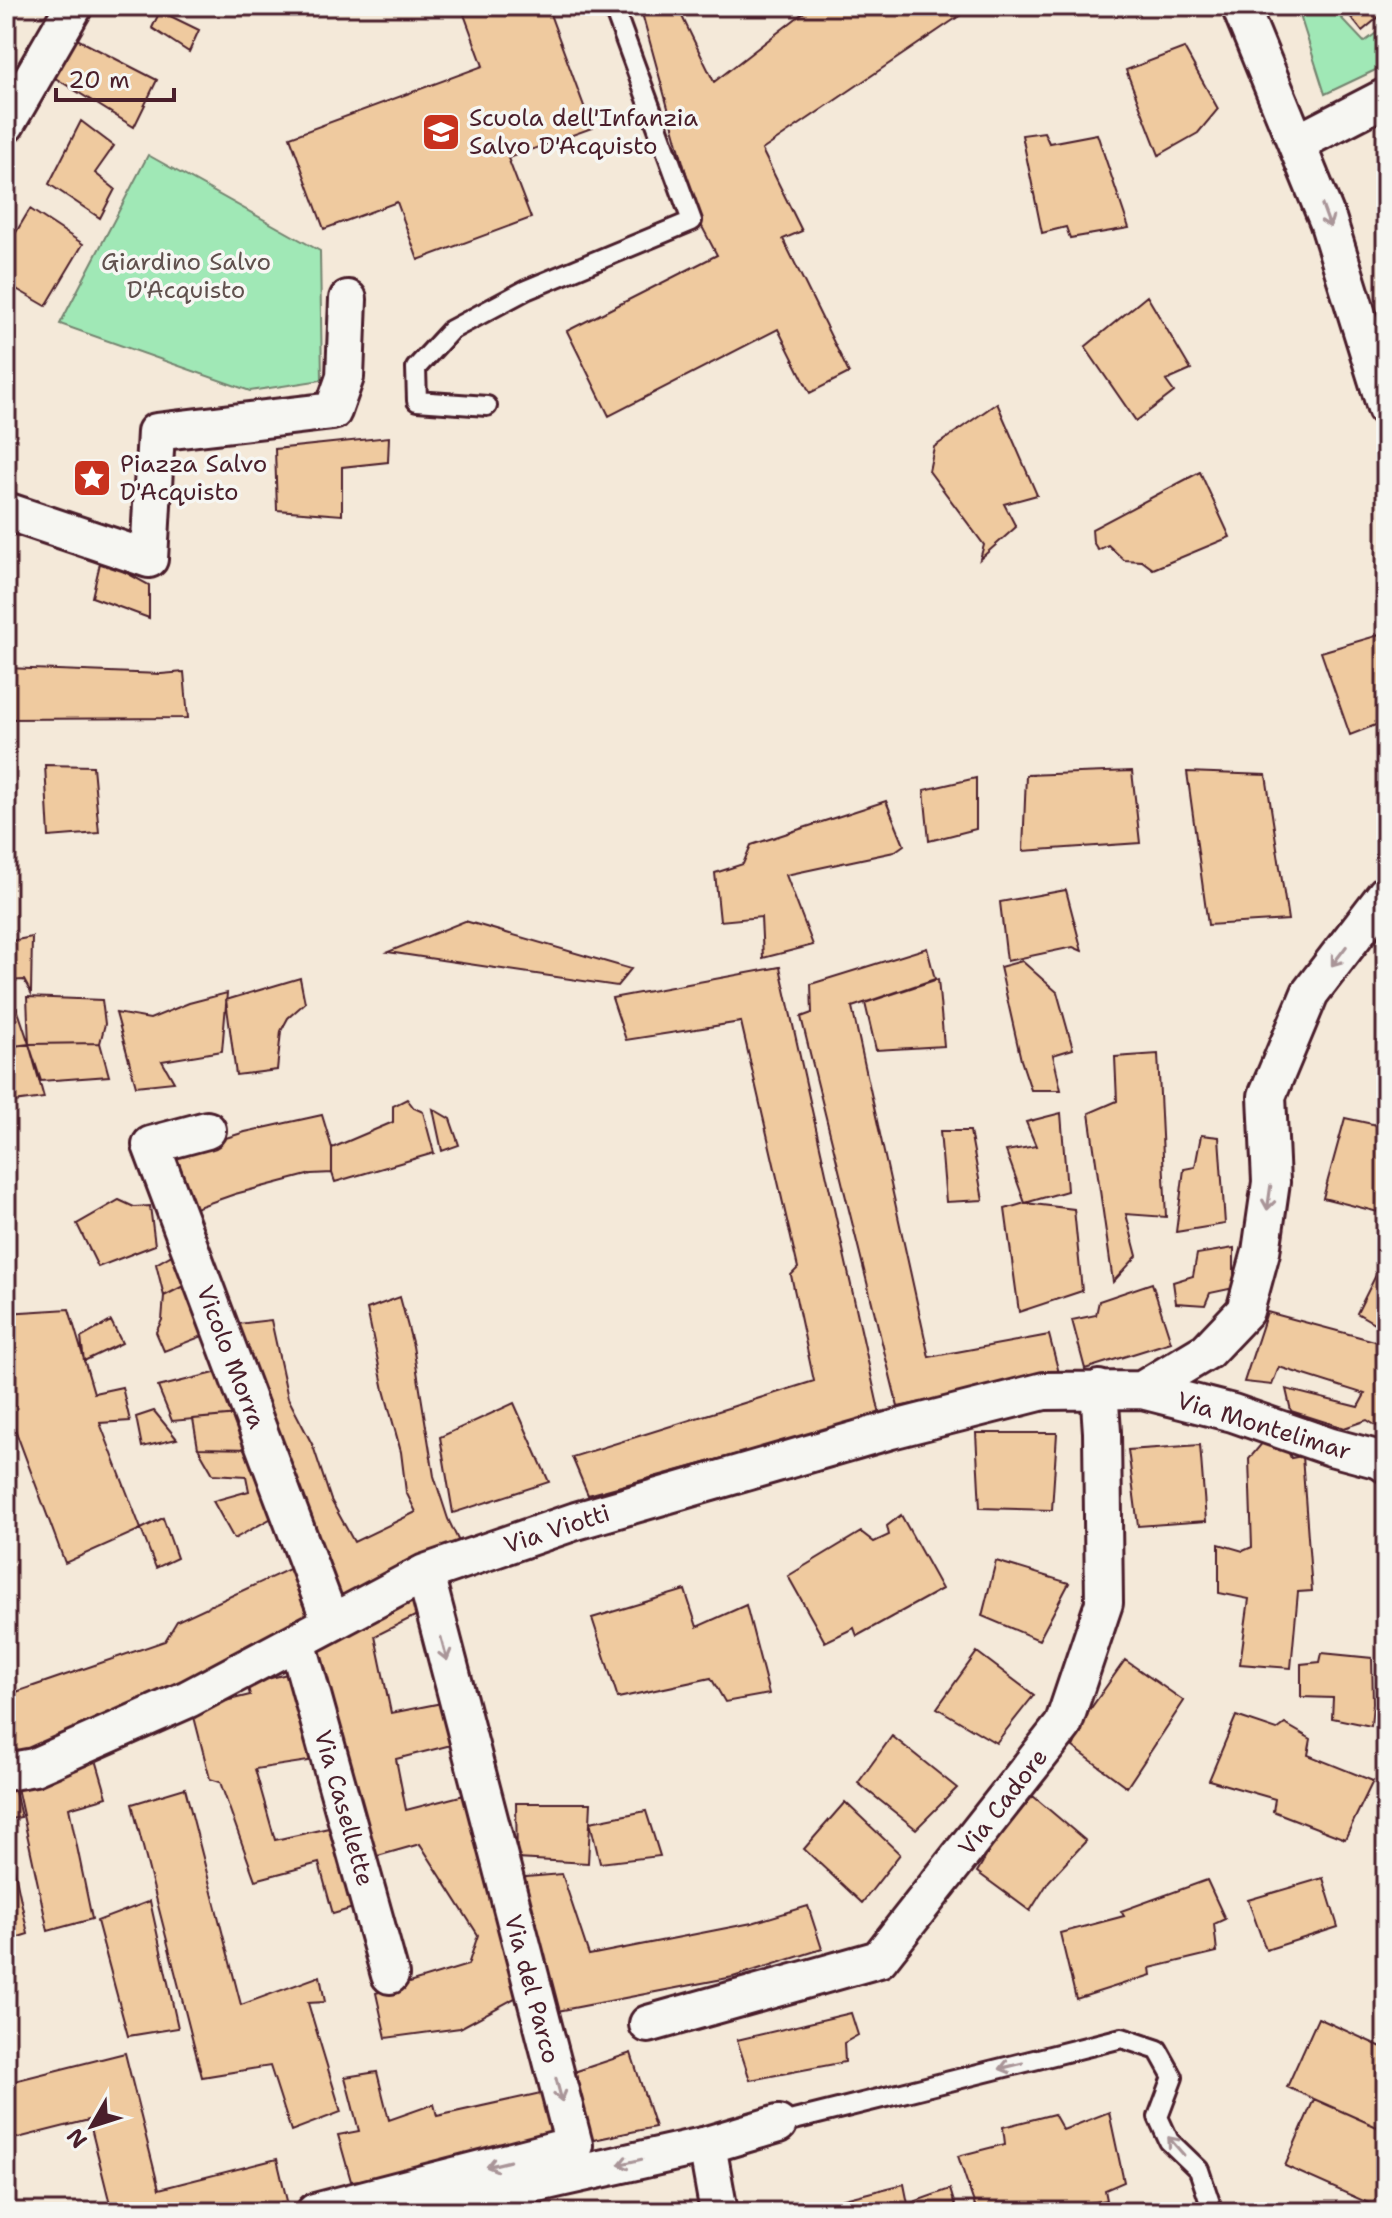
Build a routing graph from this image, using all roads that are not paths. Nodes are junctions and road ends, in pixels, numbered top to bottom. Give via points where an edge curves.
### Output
1 (74, 6) edge
2 (613, 6) edge
3 (1240, 6) edge
4 (1386, 97) edge
5 (6, 124) edge
6 (1297, 143) junction
7 (348, 299) dead end
8 (487, 406) dead end
9 (1386, 408) edge
10 (6, 511) edge
11 (1386, 894) edge
12 (207, 1130) dead end
13 (1099, 1389) junction
14 (1142, 1390) junction
15 (1386, 1464) edge
16 (425, 1573) junction
17 (331, 1623) junction
18 (297, 1641) junction
19 (6, 1772) edge
20 (390, 1975) dead end
21 (648, 2024) dead end
22 (778, 2124) joint
23 (707, 2145) junction
24 (315, 2212) edge
25 (409, 2212) edge
26 (719, 2212) edge
27 (1213, 2212) edge

1 - 5 street
2 - 8 lane via 692,221 526,290 451,330 416,368 417,401
3 - 6 street
4 - 6 street
6 -> 9 street via 1328,221
7 - 10 street via 345,377 333,411 156,432 149,559
11 -> 14 street via 1310,993 1267,1096 1271,1182 1261,1252 1245,1311 1207,1351
12 - 17 street, Vicolo Morra via 151,1145
13 - 14 street, Via Viotti
13 - 16 street, Via Viotti via 1044,1391 891,1430 576,1521
13 - 21 street, Via Cadore via 1104,1603 1063,1725 879,1959
14 - 15 street, Via Montelimar via 1233,1413
16 - 17 street, Via Viotti
16 -> 24 street, Via del Parco via 574,2145
17 - 18 street, Via Viotti
18 - 19 street, Via Viotti via 188,1699 34,1767
18 - 20 street, Via Casellette
22 - 23 street
27 -> 22 lane via 1199,2170 1169,2141 1158,2117 1173,2077 1158,2050 1122,2038
23 -> 25 street
23 - 26 street

